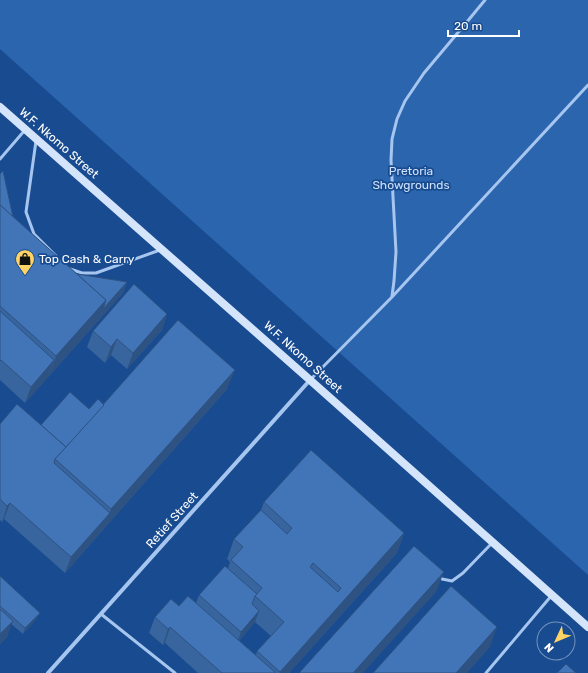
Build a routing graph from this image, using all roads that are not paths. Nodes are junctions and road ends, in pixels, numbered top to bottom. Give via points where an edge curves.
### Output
1 (485, 0) edge
2 (588, 85) edge
3 (0, 107) edge
4 (26, 130) junction
5 (36, 139) junction
6 (0, 159) edge
7 (162, 249) junction
8 (60, 260) edge
9 (66, 265) edge
10 (392, 297) junction
11 (310, 380) junction
12 (492, 542) junction
13 (438, 575) edge
14 (552, 595) junction
15 (101, 614) junction
16 (588, 627) edge
17 (48, 673) edge
18 (175, 673) edge
19 (486, 673) edge

1 - 10 lane via 424,73 405,101 397,119 392,138 391,160 396,252
2 - 10 lane
3 - 4 main road, W.F. Nkomo Street
4 - 5 main road, W.F. Nkomo Street
4 - 6 lane
5 - 7 main road, W.F. Nkomo Street
5 - 8 lane via 26,212 34,234
7 - 9 lane via 96,273 82,273 71,270
7 - 11 main road, W.F. Nkomo Street
10 - 11 lane
11 - 12 main road, W.F. Nkomo Street
11 - 15 street, Retief Street
12 - 13 lane via 463,573 452,580 442,579
12 - 14 main road, W.F. Nkomo Street
14 - 16 main road, W.F. Nkomo Street
14 - 19 lane
15 - 17 street, Retief Street
15 - 18 lane

